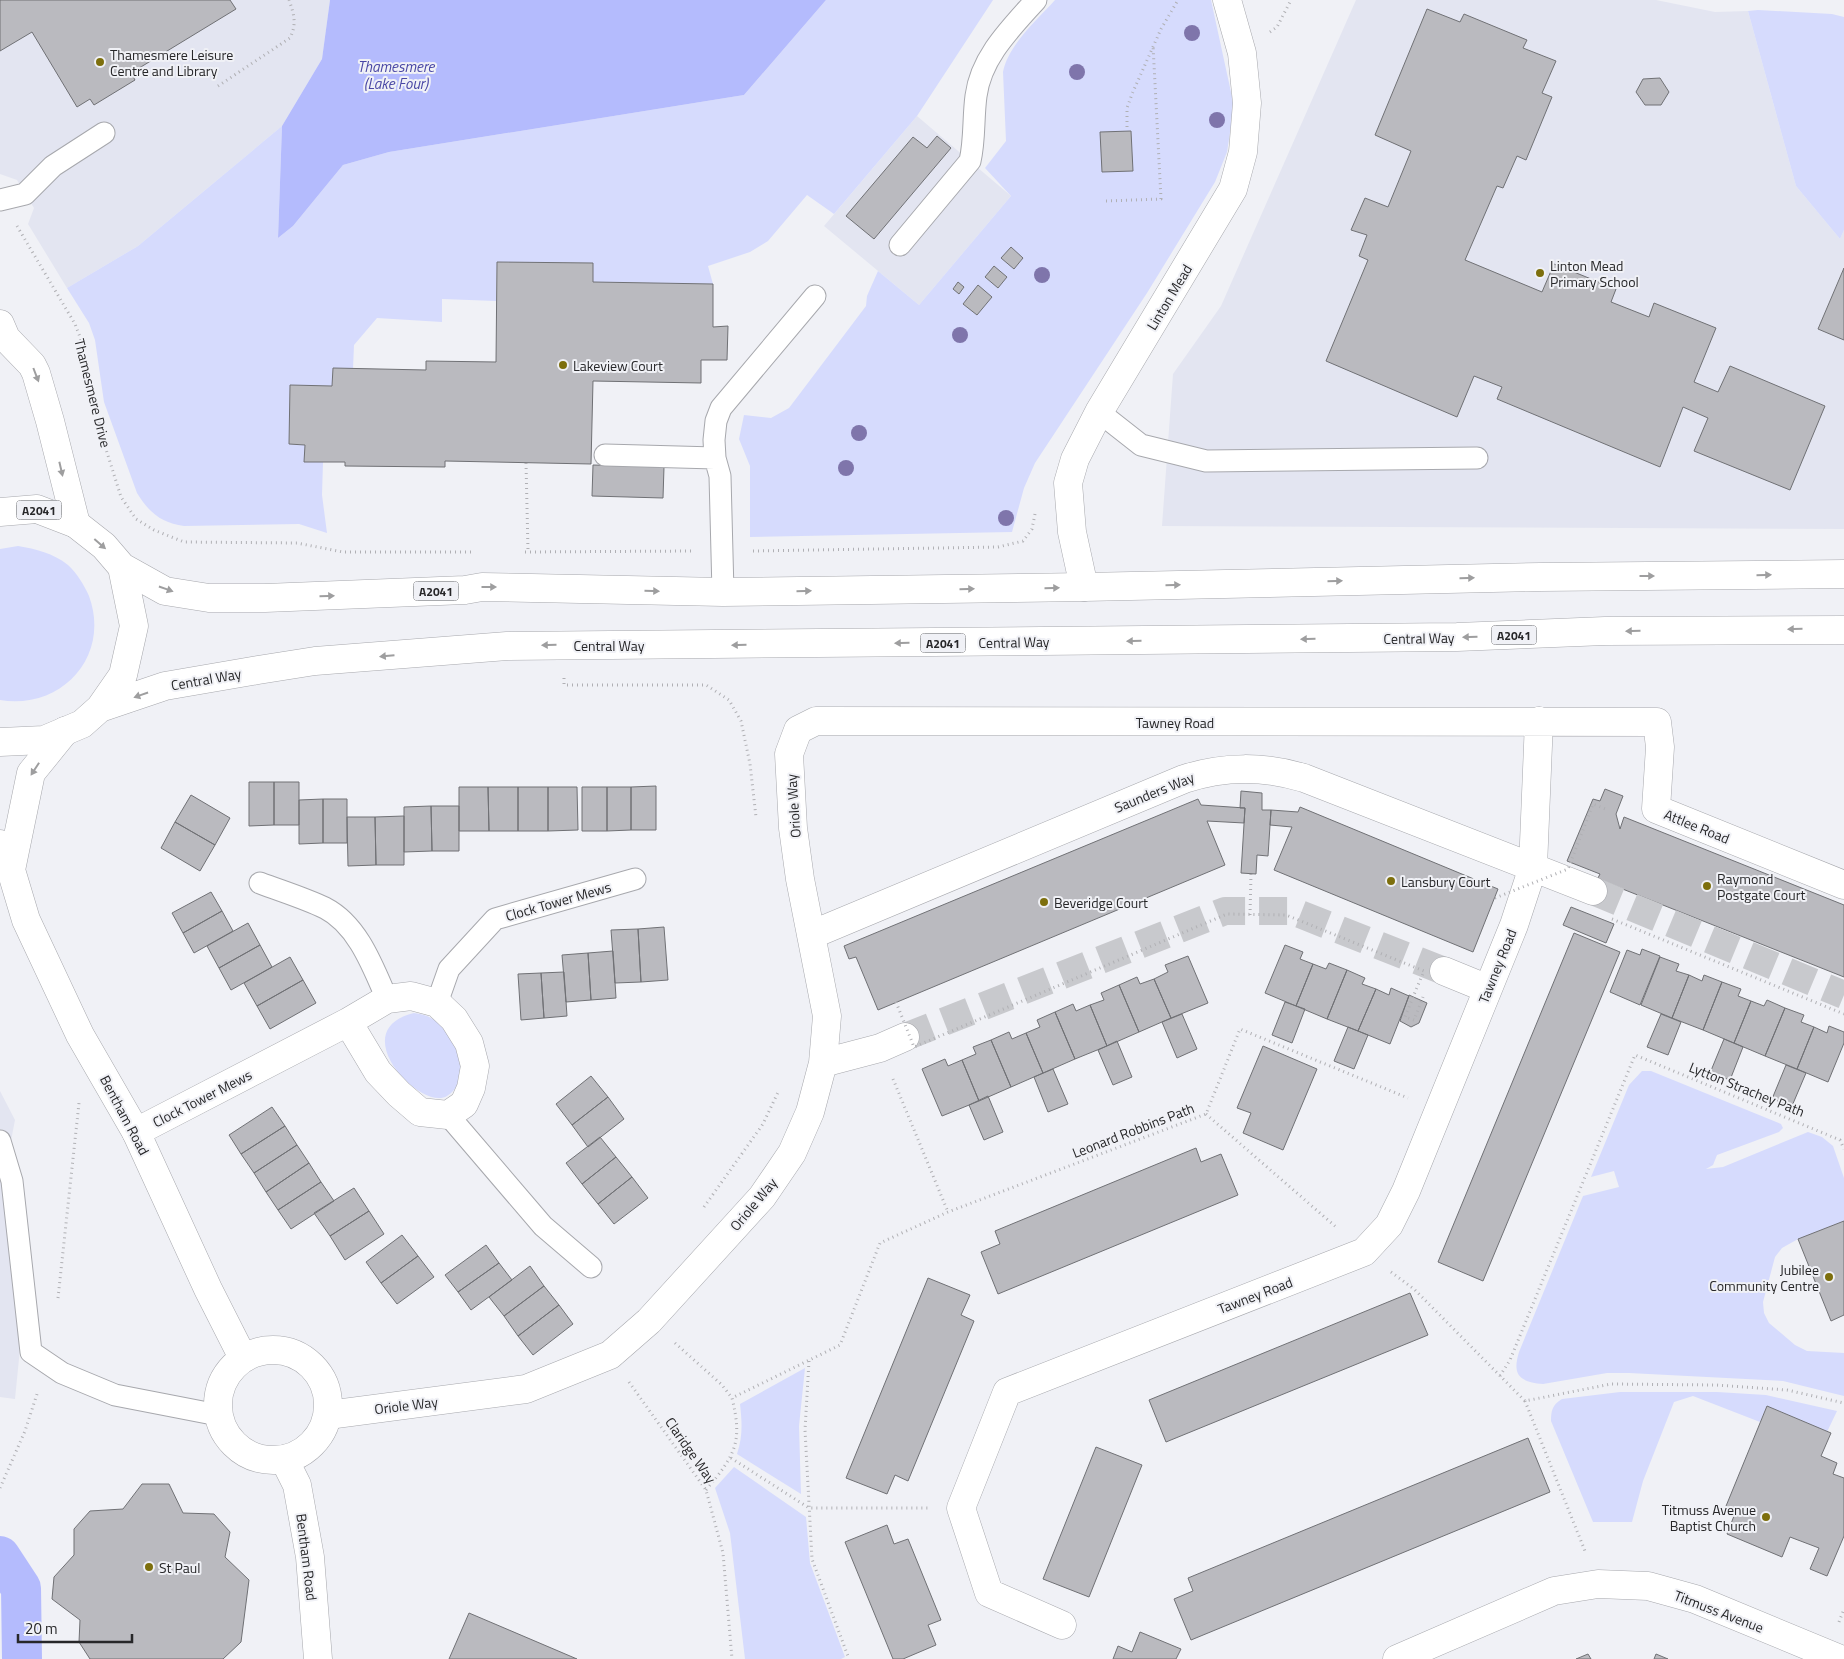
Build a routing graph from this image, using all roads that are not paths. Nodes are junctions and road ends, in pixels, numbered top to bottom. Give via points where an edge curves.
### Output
1 (1036, 0) edge
2 (1227, 0) edge
3 (104, 133) dead end
4 (0, 200) edge
5 (900, 245) dead end
6 (814, 296) dead end
7 (2, 338) edge
8 (1099, 412) junction
9 (605, 454) dead end
10 (715, 458) junction
11 (1477, 458) dead end
12 (0, 512) edge
13 (76, 524) junction
14 (122, 568) junction
15 (1844, 574) edge
16 (1084, 587) junction
17 (723, 592) junction
18 (1844, 630) edge
19 (100, 708) junction
20 (1539, 721) junction
21 (798, 730) joint
22 (65, 731) junction
23 (0, 742) edge
24 (0, 844) edge
25 (1533, 867) junction
26 (11, 870) junction
27 (635, 879) dead end
28 (260, 883) dead end
29 (1844, 885) edge
30 (1592, 891) tunnel mouth
31 (811, 934) junction
32 (1444, 971) tunnel mouth
33 (1488, 989) junction
34 (387, 999) junction
35 (437, 1003) junction
36 (348, 1022) junction
37 (905, 1036) tunnel mouth
38 (823, 1063) junction
39 (448, 1115) junction
40 (136, 1132) junction
41 (0, 1141) edge
42 (591, 1267) dead end
43 (243, 1358) junction
44 (218, 1415) junction
45 (328, 1415) junction
46 (284, 1459) junction
47 (1062, 1625) dead end
48 (318, 1659) edge
49 (1397, 1659) edge
50 (1840, 1659) edge

1 - 5 lane via 995,46 984,69 976,94 974,146 970,161
2 - 8 street, Linton Mead via 1242,53 1247,103 1243,152 1233,189
3 - 4 lane via 53,166 25,194
6 - 10 lane via 721,408 716,421
7 -> 13 street via 32,365 36,373
8 - 11 lane via 1141,445 1206,461
8 - 16 street, Linton Mead via 1075,458 1068,483 1072,532
9 - 10 lane
10 - 17 lane via 720,476
12 - 13 street, A2041 via 37,509
13 -> 14 street, Central Way / A2041 via 104,546
14 -> 17 street, Central Way / A2041 via 165,591 209,598 275,598 482,587
14 - 19 street, Central Way via 134,626 123,675
16 -> 15 street, Central Way / A2041
17 -> 16 street, Central Way / A2041
18 -> 19 street, Central Way / A2041 via 1605,631 1398,638 507,646 315,661 268,668 165,686
19 - 22 street, Central Way via 82,724
20 - 21 street, Tawney Road via 816,721
20 - 25 street, Tawney Road
20 - 29 street, Attlee Road via 1657,722 1660,747 1656,810
21 - 31 street, Oriole Way via 789,754 793,828
22 - 23 street, Central Way via 44,740
22 -> 26 street, Bentham Road via 31,773
24 - 26 street, Bentham Road
25 - 30 street, Saunders Way
25 - 31 street, Saunders Way via 1304,778 1254,768 1201,773 1184,779
25 - 33 street, Tawney Road
26 - 40 street, Bentham Road via 26,920 80,1035
27 - 35 lane, Clock Tower Mews via 496,919 449,969
28 - 34 lane via 326,909 347,926 368,957
31 - 38 street, Oriole Way via 826,1016
32 - 33 street
33 - 47 street, Tawney Road via 1406,1191 1389,1225 1364,1252 1007,1392 961,1508 989,1593
34 - 35 street, Clock Tower Mews via 411,996
34 - 36 street, Clock Tower Mews
35 - 39 street via 454,1020 469,1043 474,1066 471,1088 464,1104
36 - 39 street via 378,1072 399,1094 420,1112
36 - 40 street, Clock Tower Mews
37 - 38 street via 880,1048
38 - 45 street, Oriole Way via 810,1112 792,1153 762,1197 648,1321 610,1355 526,1389
39 - 42 lane via 543,1226
40 - 43 street, Bentham Road via 208,1290
41 - 44 lane via 12,1181 31,1352 62,1373 115,1395
43 - 44 street via 225,1378 218,1396
43 - 45 street via 260,1351 280,1350 298,1355 321,1377 328,1395
44 - 46 street via 226,1433 243,1451 261,1459
45 - 46 street via 322,1433 309,1447
46 - 48 street, Bentham Road via 297,1485 310,1557
49 - 50 street, Titmuss Avenue via 1554,1591 1598,1584 1648,1586 1695,1599

